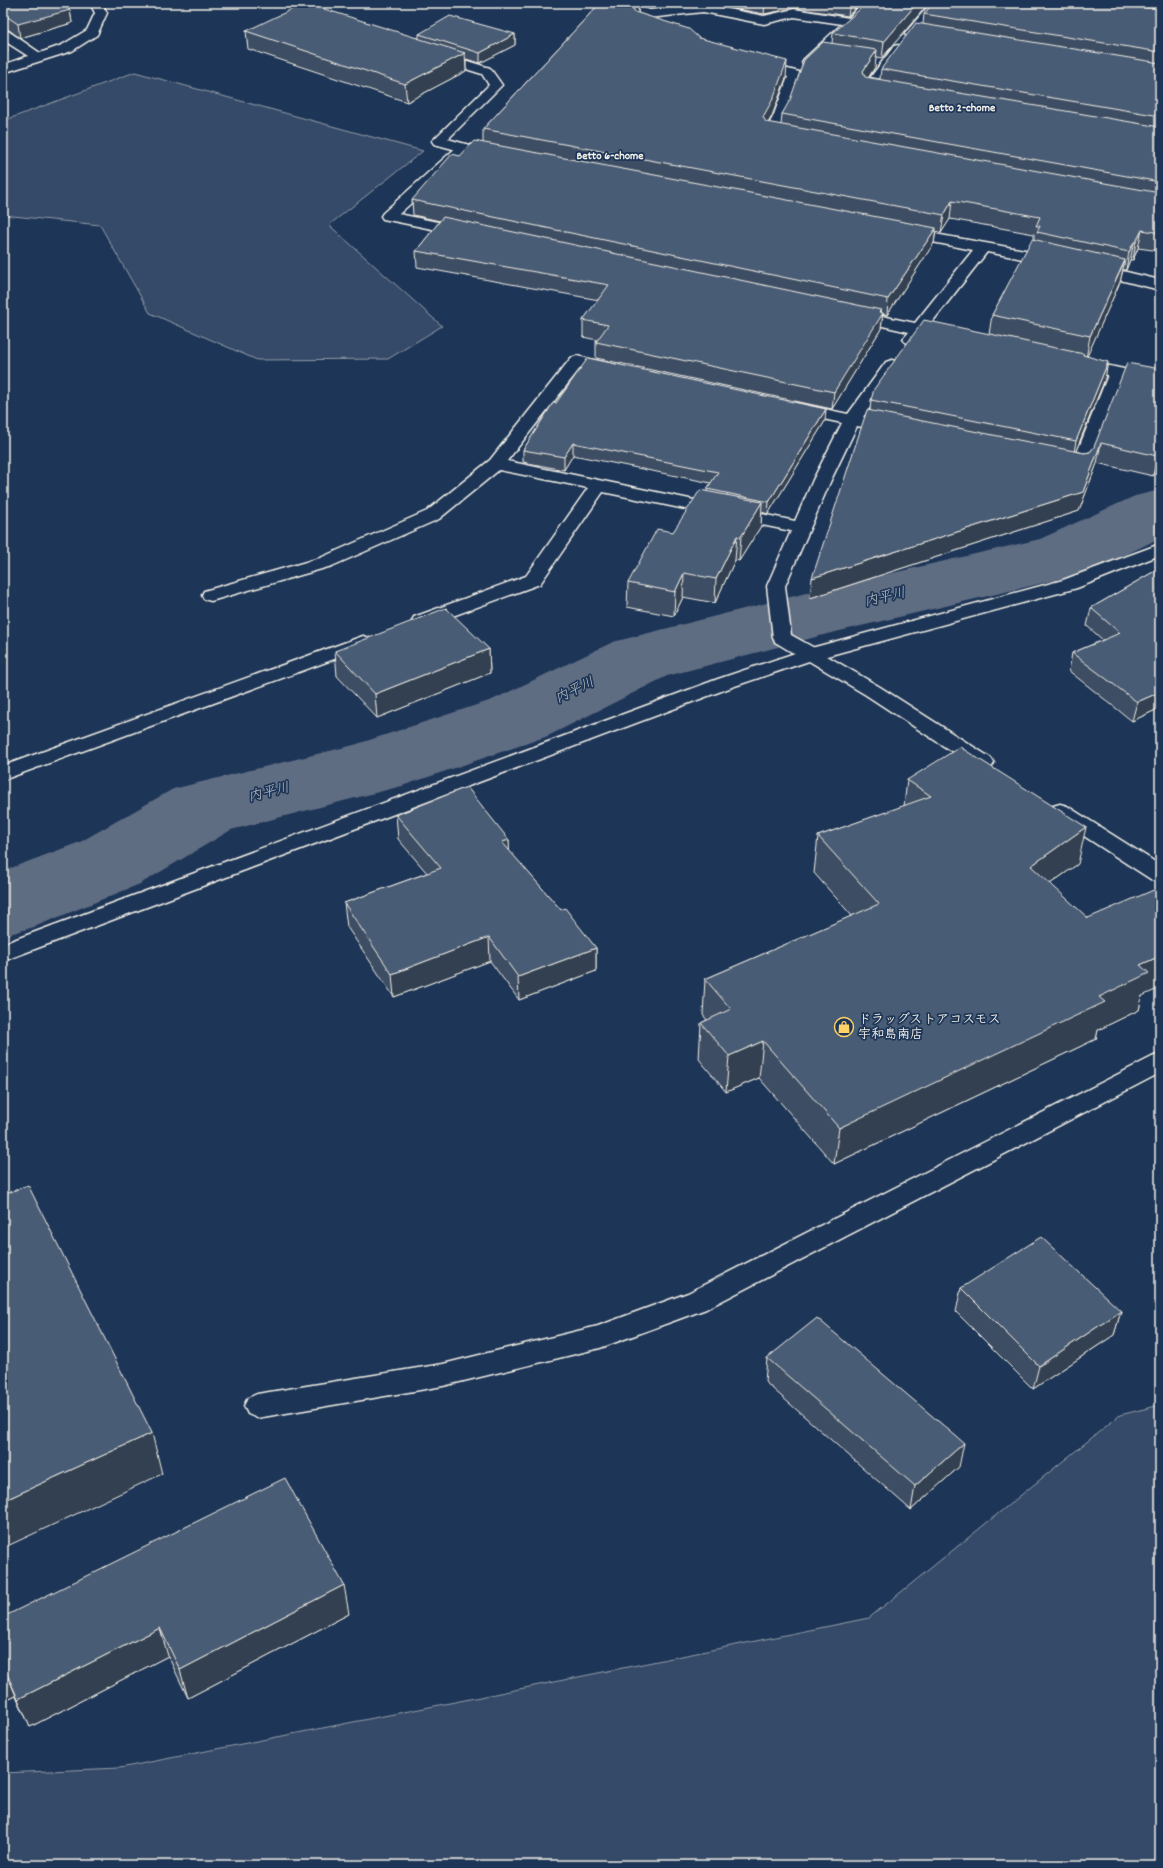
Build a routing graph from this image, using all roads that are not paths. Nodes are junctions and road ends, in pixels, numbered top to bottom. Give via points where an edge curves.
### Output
1 (96, 3) edge
2 (616, 3) edge
3 (869, 3) edge
4 (932, 4) edge
5 (649, 14) junction
6 (852, 22) junction
7 (639, 24) edge
8 (3, 34) edge
9 (911, 34) junction
10 (926, 36) edge
11 (428, 52) edge
12 (819, 53) junction
13 (834, 55) edge
14 (39, 58) junction
15 (749, 62) edge
16 (871, 62) edge
17 (886, 64) junction
18 (3, 69) edge
19 (795, 75) junction
20 (892, 93) edge
21 (801, 140) edge
22 (464, 148) junction
23 (511, 157) edge
24 (890, 229) edge
25 (481, 236) edge
26 (983, 247) junction
27 (1160, 285) edge
28 (840, 312) edge
29 (918, 328) junction
30 (964, 339) edge
31 (1064, 361) edge
32 (630, 373) edge
33 (1118, 373) junction
34 (1160, 382) edge
35 (783, 406) edge
36 (852, 420) junction
37 (905, 431) edge
38 (1049, 460) edge
39 (496, 464) junction
40 (599, 485) junction
41 (801, 528) junction
42 (1160, 549) edge
43 (211, 595) dead end
44 (407, 626) edge
45 (377, 636) edge
46 (810, 654) junction
47 (998, 772) edge
48 (3, 773) edge
49 (1045, 801) edge
50 (1160, 876) edge
51 (3, 952) edge
52 (1160, 1063) edge
53 (257, 1406) dead end

1 - 14 street via 101,13 92,32 67,48
2 - 5 lane
3 - 6 lane
4 - 9 lane
5 - 6 lane via 702,8 764,20 794,13
5 - 7 lane
6 - 12 lane
8 - 14 street
9 - 10 lane
9 - 17 lane
11 - 22 lane via 486,71 496,85 439,140
12 - 13 lane
12 - 19 lane
14 - 18 street
15 - 19 lane
16 - 17 lane
17 - 20 lane via 869,89
19 - 21 lane via 780,117 770,135
22 - 23 street
22 - 25 street via 388,216
24 - 26 street
26 - 27 street via 1072,264
26 - 29 street
28 - 29 street
29 - 30 street
29 - 36 street
31 - 33 street
32 - 39 street via 577,361
33 - 34 street
33 - 38 street via 1080,466
35 - 36 street
36 - 37 street
36 - 41 street
39 - 40 street
39 - 43 street via 433,515 326,562
40 - 41 street
40 - 44 street via 533,580
41 - 46 street via 776,586 776,601 782,638
42 - 46 street via 1070,584
45 - 48 street
46 - 47 street via 873,691
46 - 51 street via 583,735
49 - 50 street
52 - 53 street via 697,1301 600,1337 443,1375

